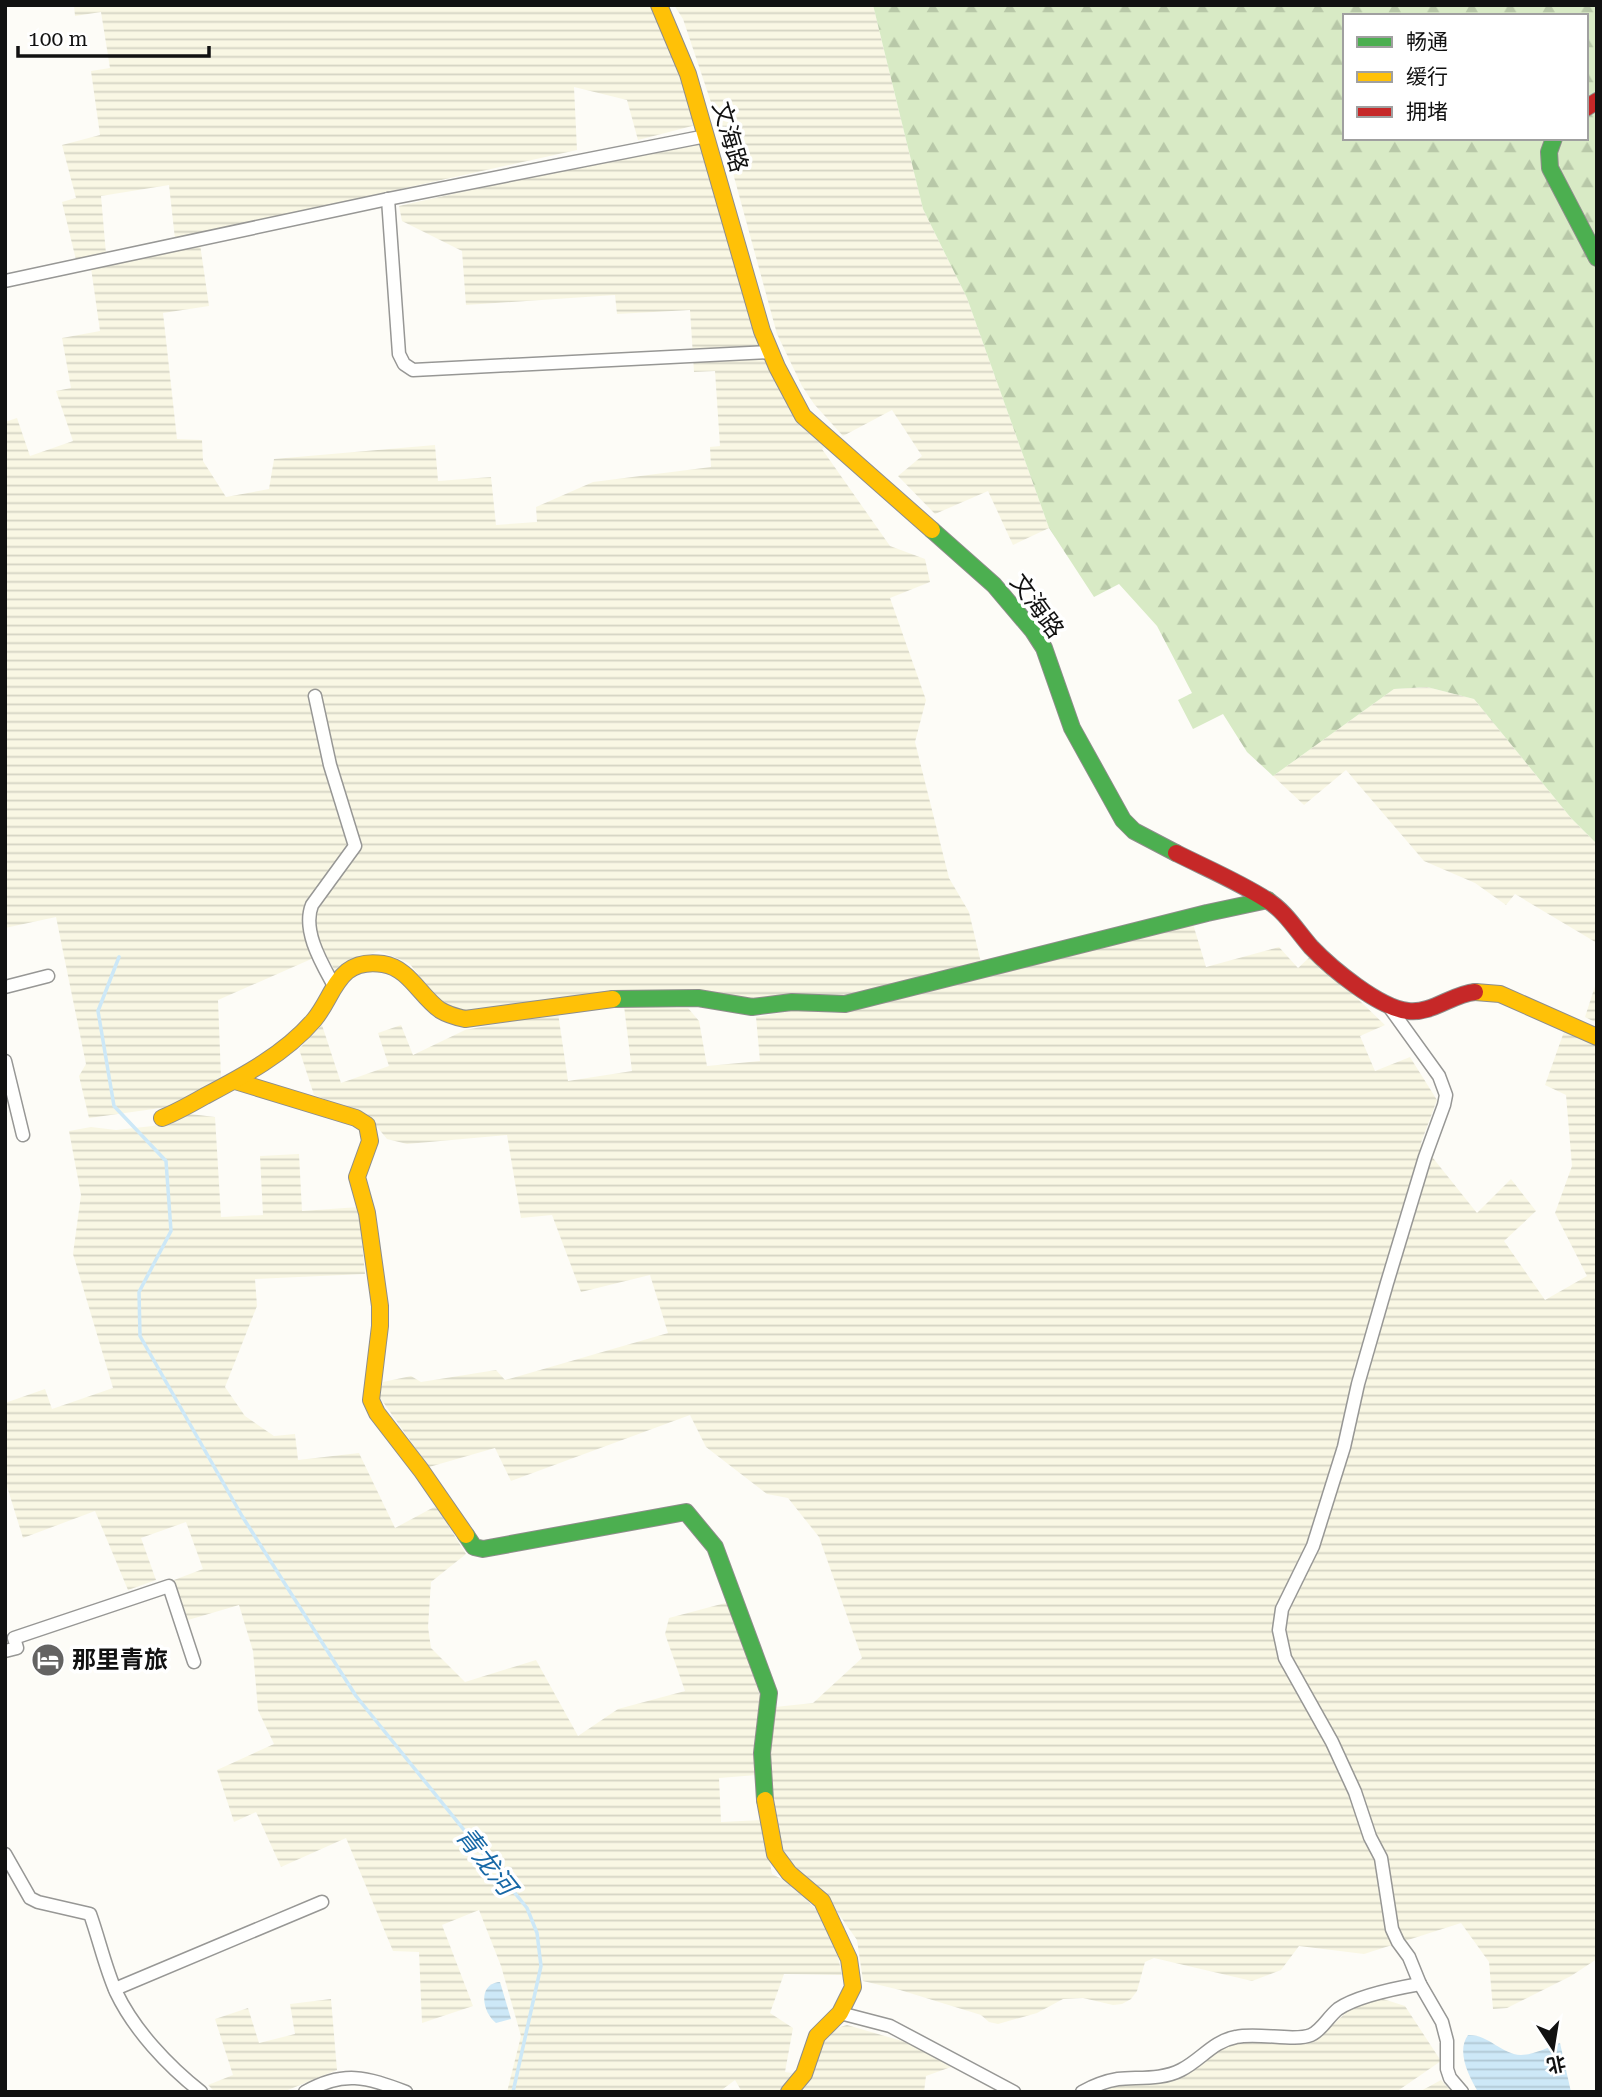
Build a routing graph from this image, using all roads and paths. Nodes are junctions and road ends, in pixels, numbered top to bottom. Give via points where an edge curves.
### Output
1 (659, 5) edge
2 (706, 136) junction
3 (1553, 140) edge
4 (388, 199) junction
5 (1597, 258) edge
6 (5, 281) edge
7 (770, 352) junction
8 (315, 696) dead end
9 (1268, 900) junction
10 (48, 976) dead end
11 (333, 984) junction
12 (5, 987) edge
13 (1388, 1005) junction
14 (1597, 1037) edge
15 (5, 1060) edge
16 (235, 1081) junction
17 (162, 1118) dead end
18 (23, 1135) dead end
19 (5, 1651) edge
20 (194, 1662) dead end
21 (5, 1854) edge
22 (322, 1902) dead end
23 (1420, 1984) junction
24 (115, 1989) junction
25 (840, 2013) junction
26 (201, 2092) edge
27 (305, 2092) edge
28 (406, 2092) edge
29 (789, 2092) edge
30 (1014, 2092) edge
31 (1082, 2092) edge
32 (1462, 2092) edge

1 - 2 street, 文海路 via 685,64
2 - 4 street
2 - 7 street, 文海路
3 - 5 street via 1550,168
4 - 6 street
4 - 7 street via 399,354 413,370
7 - 9 street, 文海路 via 803,416 994,584 1033,631 1044,648 1072,728 1123,820 1134,831
8 - 11 street via 355,846 309,914 309,928
9 - 11 street via 845,1003 752,1007 698,998 646,997 465,1019 437,1010 392,966 359,967
9 - 13 street, 文海路 via 1318,954
10 - 12 street
11 - 16 street via 316,1018 278,1053
13 - 14 street, 文海路 via 1417,1012 1463,994 1500,994
13 - 23 street via 1439,1076 1446,1095 1387,1283 1344,1447 1313,1546 1282,1609 1279,1630 1285,1658 1355,1792 1381,1858 1392,1929
15 - 18 street
16 - 17 street
16 - 25 street via 367,1125 370,1141 357,1177 367,1213 380,1306 370,1401 474,1547 686,1511 710,1539 769,1693 762,1753 764,1796 775,1854 785,1870 822,1900 849,1959 853,1987
19 - 20 street via 17,1648 14,1638 169,1586
21 - 24 street via 30,1898 90,1913
22 - 24 street
23 - 31 street via 1339,2008 1312,2035 1237,2036 1211,2047 1178,2072 1118,2079
23 - 32 street via 1446,2031 1447,2069
24 - 26 street via 136,2024 181,2077
25 - 29 street via 817,2036 806,2070
25 - 30 street via 890,2026
27 - 28 street via 344,2076 358,2076

